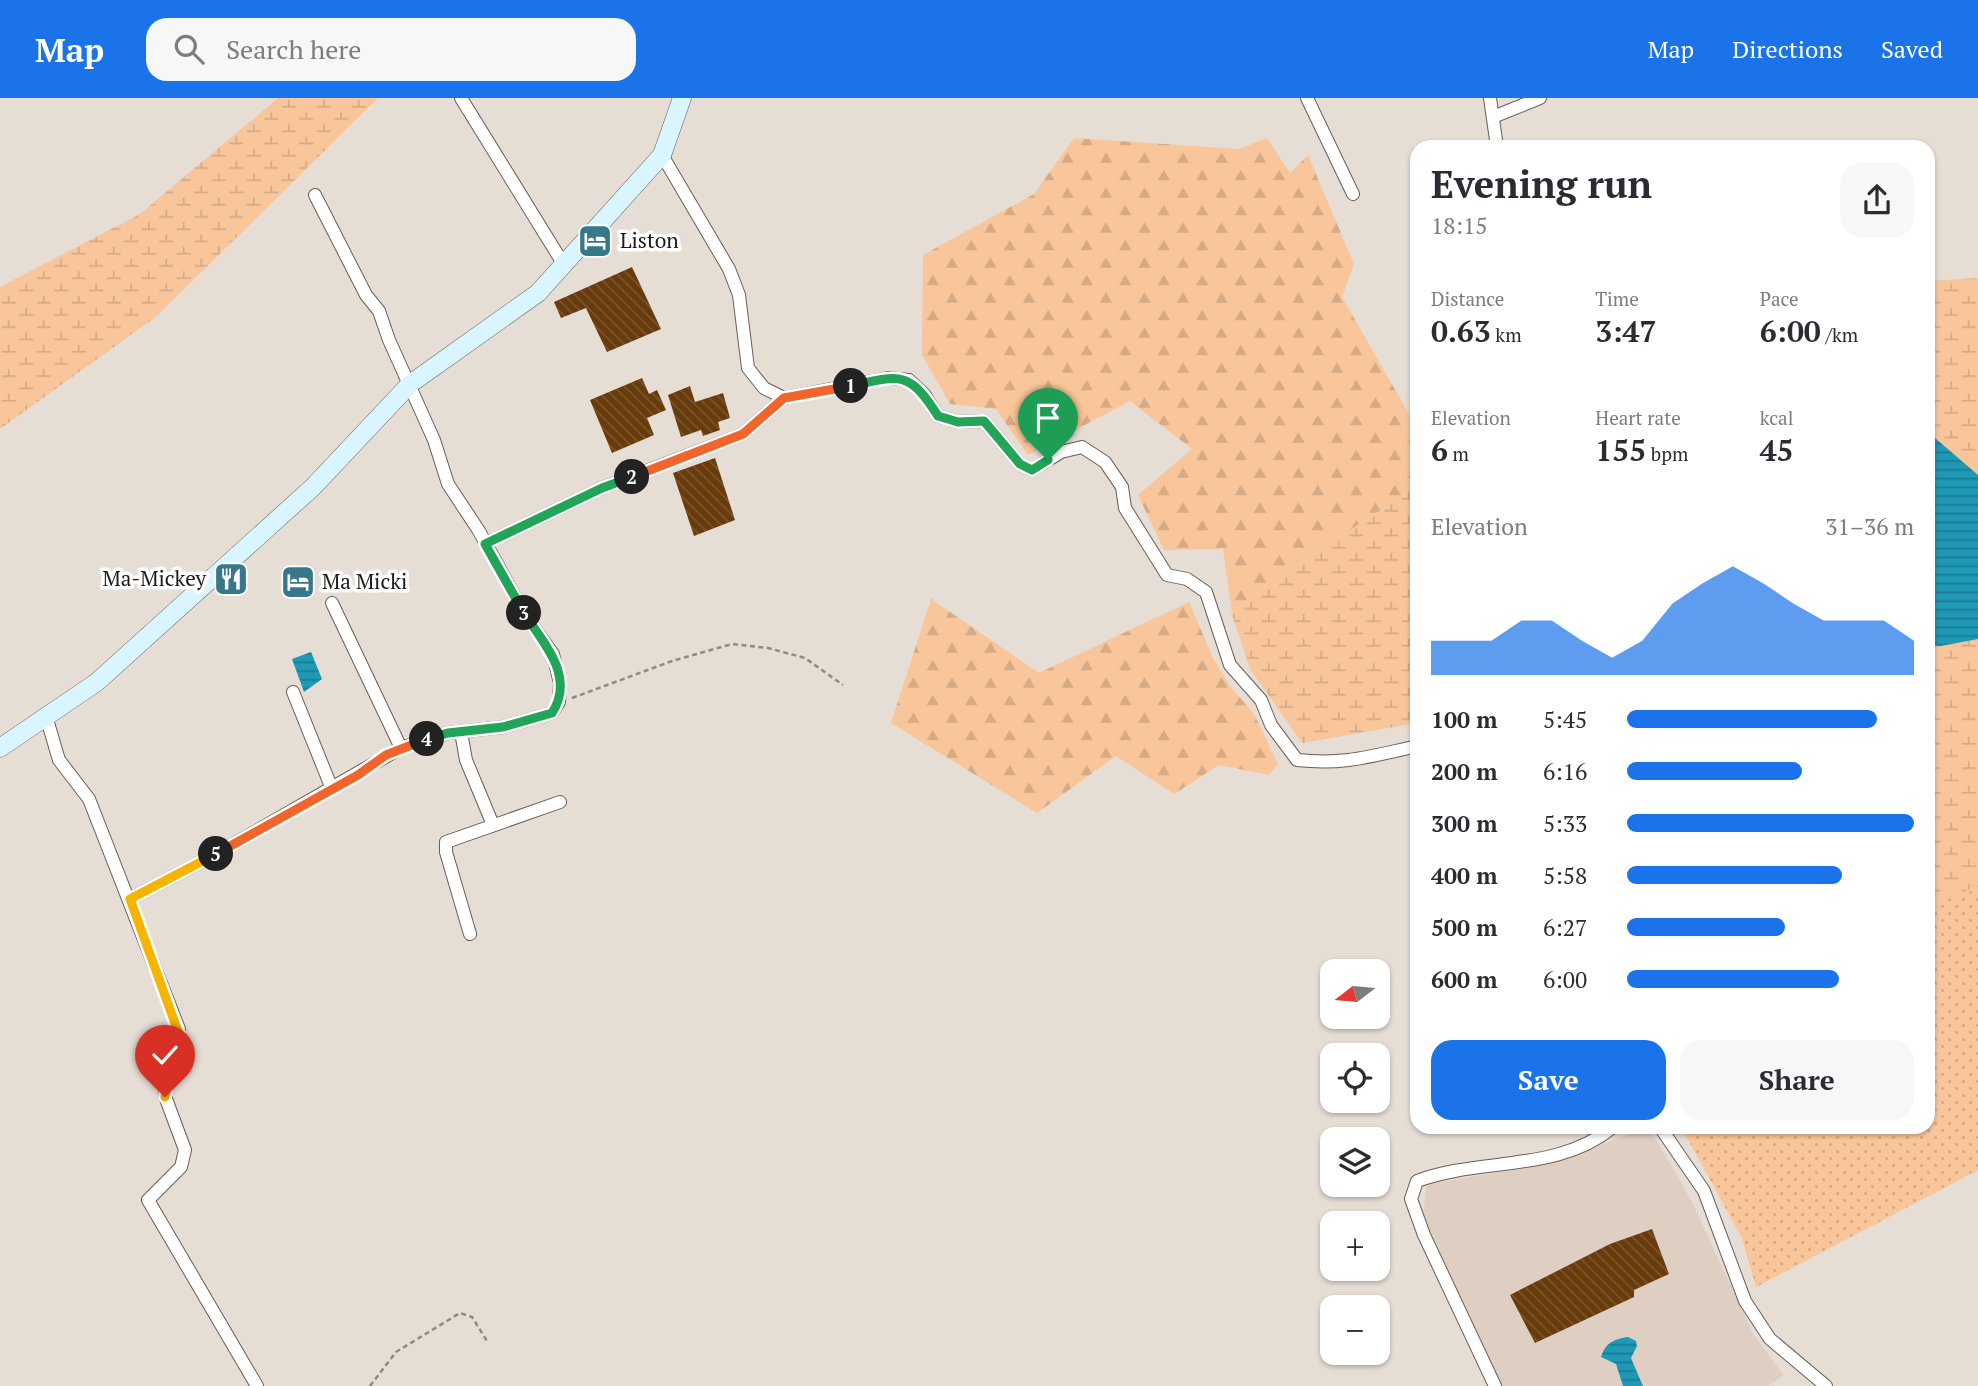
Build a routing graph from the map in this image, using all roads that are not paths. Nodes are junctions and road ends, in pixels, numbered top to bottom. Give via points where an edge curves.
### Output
1 (461, 98) edge
2 (682, 98) edge
3 (1307, 98) edge
4 (1490, 98) edge
5 (1541, 98) edge
6 (1493, 117) junction
7 (1496, 140) edge
8 (662, 155) junction
9 (1353, 194) dead end
10 (314, 195) dead end
11 (564, 265) junction
12 (410, 384) junction
13 (784, 398) junction
14 (485, 544) junction
15 (332, 603) dead end
16 (293, 692) dead end
17 (46, 716) junction
18 (461, 732) junction
19 (0, 748) edge
20 (401, 748) junction
21 (1410, 748) edge
22 (332, 789) junction
23 (560, 802) dead end
24 (493, 825) junction
25 (130, 899) junction
26 (470, 934) dead end
27 (1603, 1134) edge
28 (1665, 1134) edge
29 (257, 1386) edge
30 (1495, 1386) edge
31 (1826, 1386) edge

1 - 11 street
2 - 8 street
3 - 9 street
4 - 6 street
5 - 6 street
6 - 7 street
8 - 11 street
8 - 13 street via 729,269 739,295 748,368 764,388
10 - 12 street via 366,295 379,311
11 - 12 street via 538,293
12 - 14 street via 448,484
12 - 17 street via 313,487 97,682
13 - 14 street via 743,434 602,488
13 - 21 street via 888,378 909,380 938,416 958,422 984,421 1020,464 1032,470 1061,452 1082,447 1105,463 1122,486 1125,508 1167,575 1187,579 1206,592 1230,665 1261,700 1271,724 1297,760 1330,764 1364,761
14 - 18 street via 553,654 559,702 552,713 503,727
15 - 20 street
16 - 22 street
17 - 19 street
17 - 25 street via 59,760 89,799
18 - 20 street
18 - 24 street via 466,760
20 - 22 street
22 - 25 street
23 - 24 street
24 - 26 street via 446,842
25 - 29 street via 179,1029 165,1097 185,1150 181,1167 148,1200
27 - 30 street via 1580,1148 1547,1158 1436,1174 1417,1181 1411,1199 1424,1235
28 - 31 street via 1704,1191 1745,1301 1770,1339

